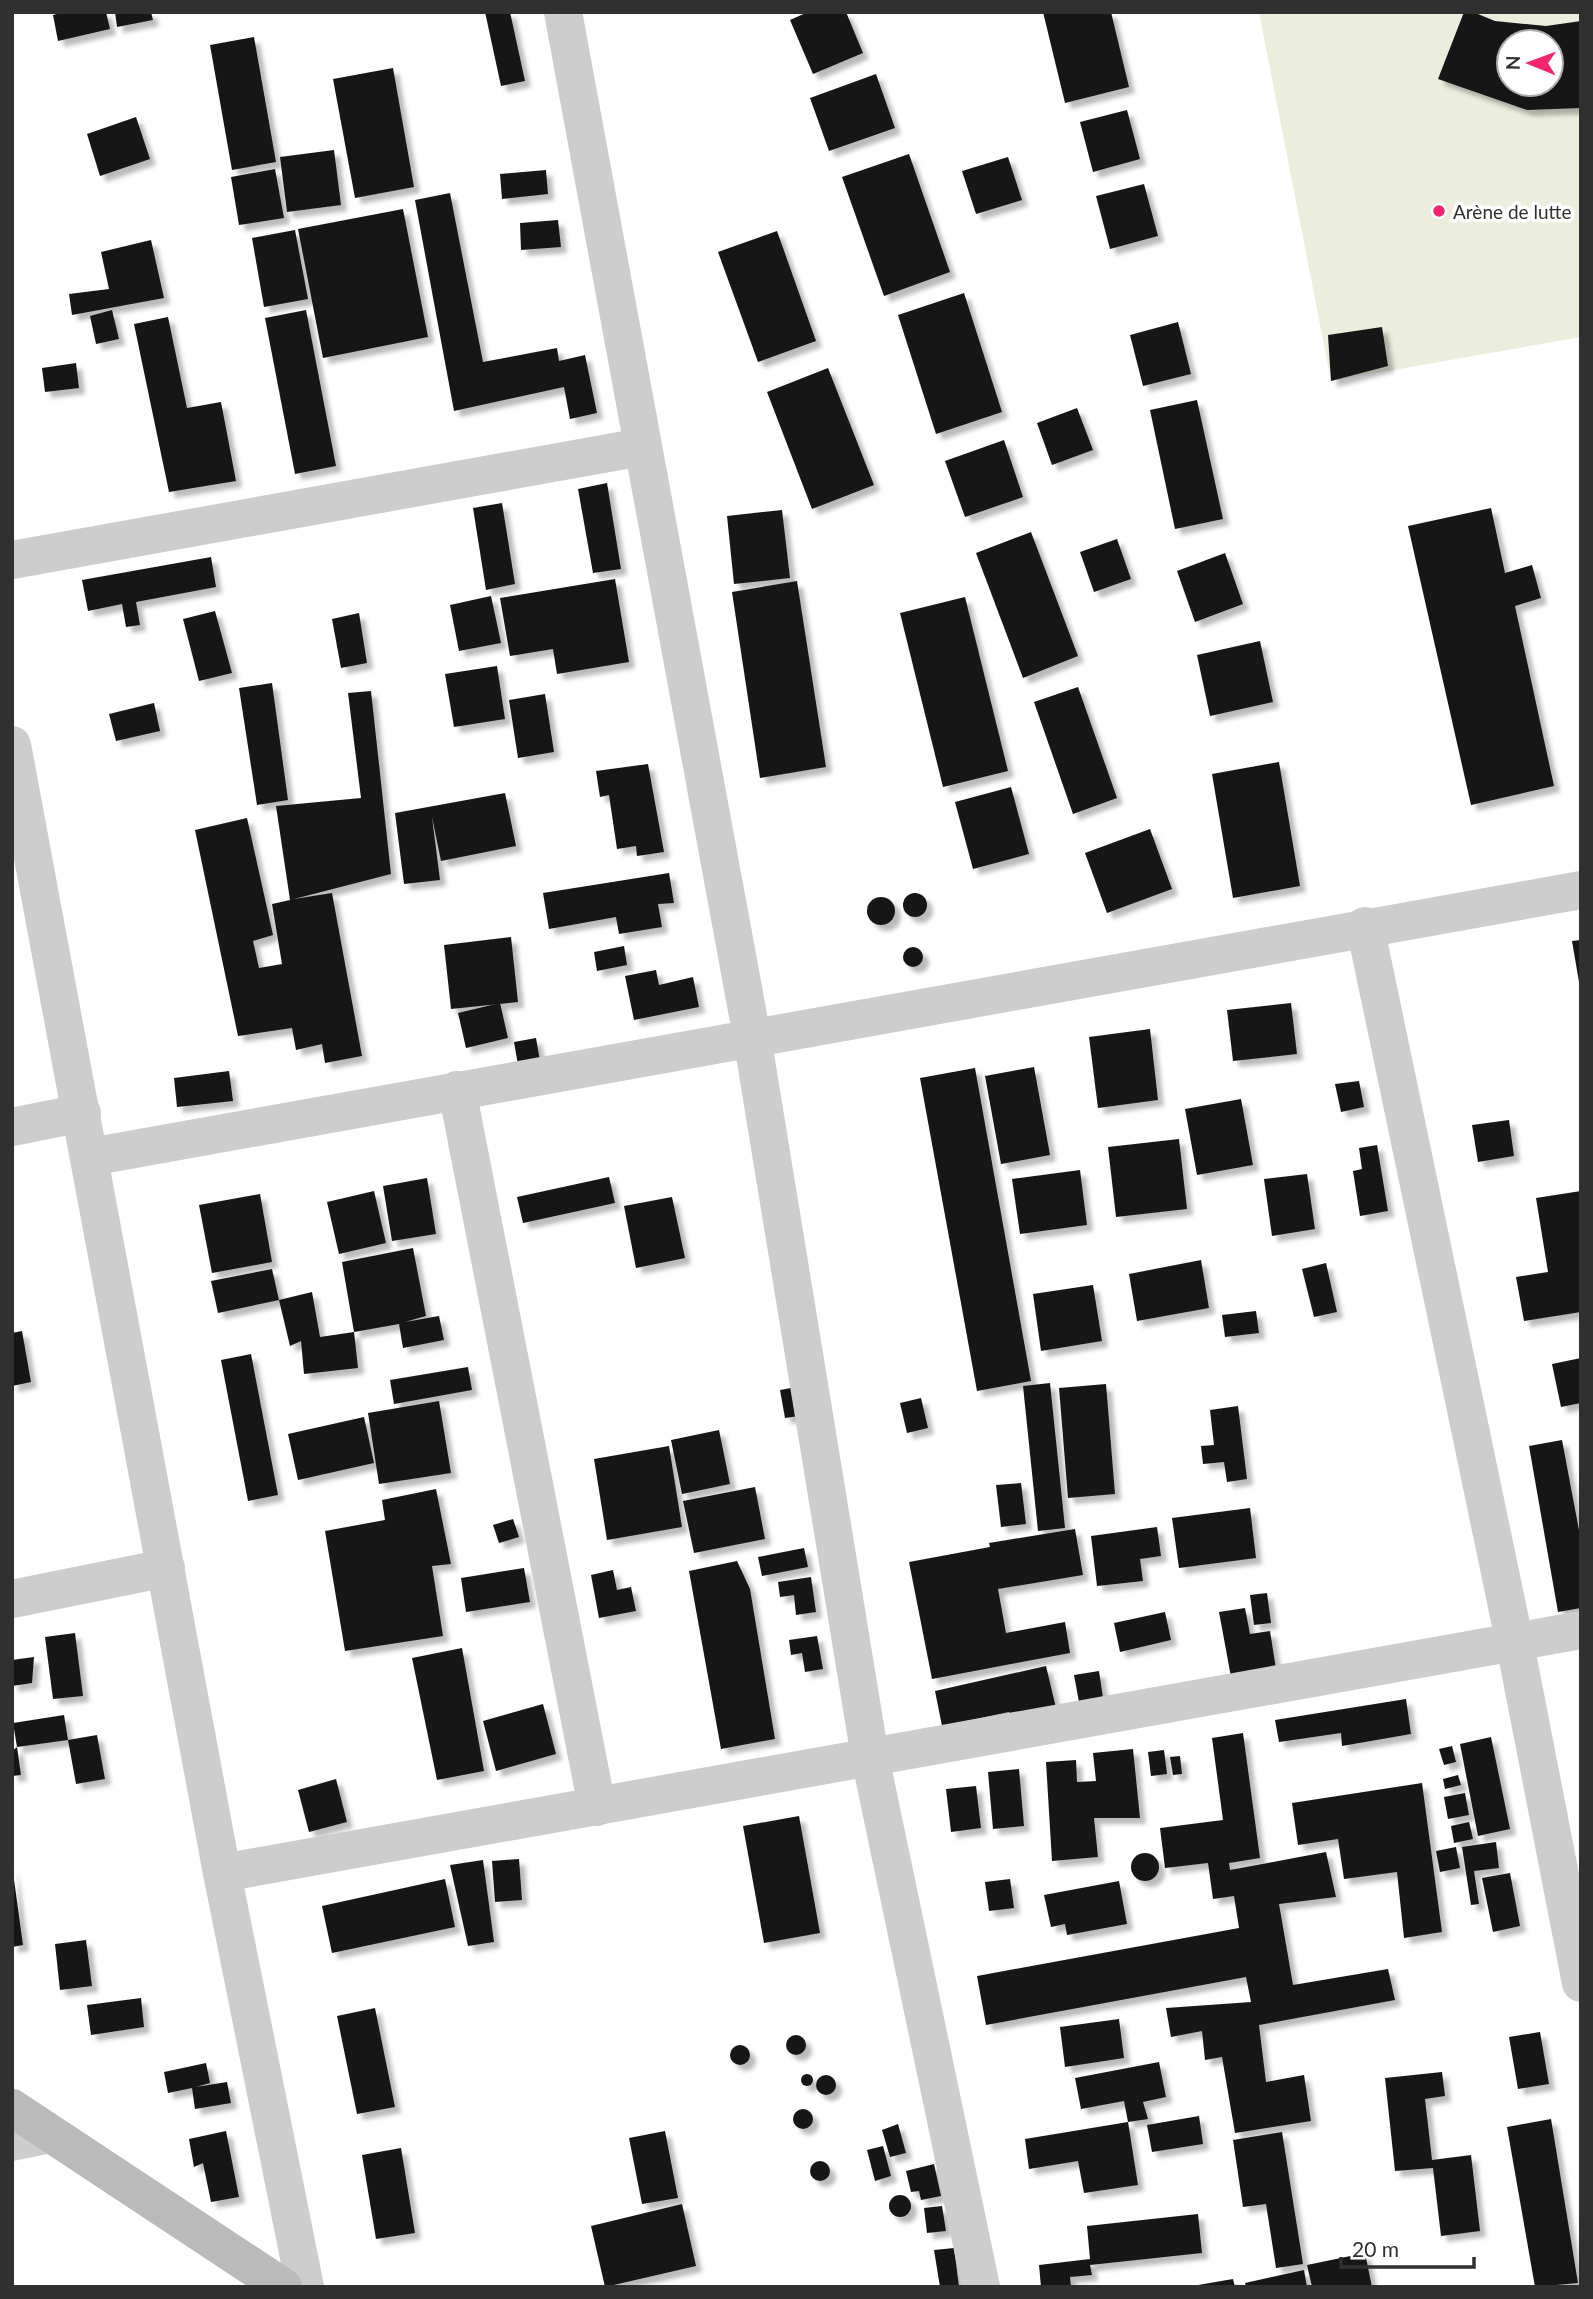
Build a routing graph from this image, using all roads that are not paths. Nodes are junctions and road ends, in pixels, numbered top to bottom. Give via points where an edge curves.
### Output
1 (563, 12) edge
2 (642, 447) junction
3 (12, 559) edge
4 (12, 745) edge
5 (1581, 890) edge
6 (1365, 926) junction
7 (752, 1037) junction
8 (457, 1090) junction
9 (82, 1113) junction
10 (12, 1126) edge
11 (90, 1157) junction
12 (166, 1568) junction
13 (12, 1599) edge
14 (1581, 1630) edge
15 (1515, 1644) junction
16 (870, 1757) junction
17 (597, 1807) junction
18 (222, 1873) junction
19 (1581, 1983) edge
20 (12, 2108) edge
21 (51, 2134) junction
22 (12, 2142) edge
23 (283, 2287) edge
24 (304, 2287) edge
25 (981, 2287) edge

1 - 2 street
2 - 3 street
2 - 7 street
4 - 9 street
5 - 6 street
6 - 7 street
6 - 15 street
7 - 8 street
7 - 16 street
8 - 11 street
8 - 17 street
9 - 10 street
9 - 11 street
11 - 12 street
12 - 13 street
12 - 18 street
14 - 15 street
15 - 16 street
15 - 19 street
16 - 17 street
16 - 25 street
17 - 18 street
18 - 24 street
20 - 21 street
21 - 22 street
21 - 23 street

